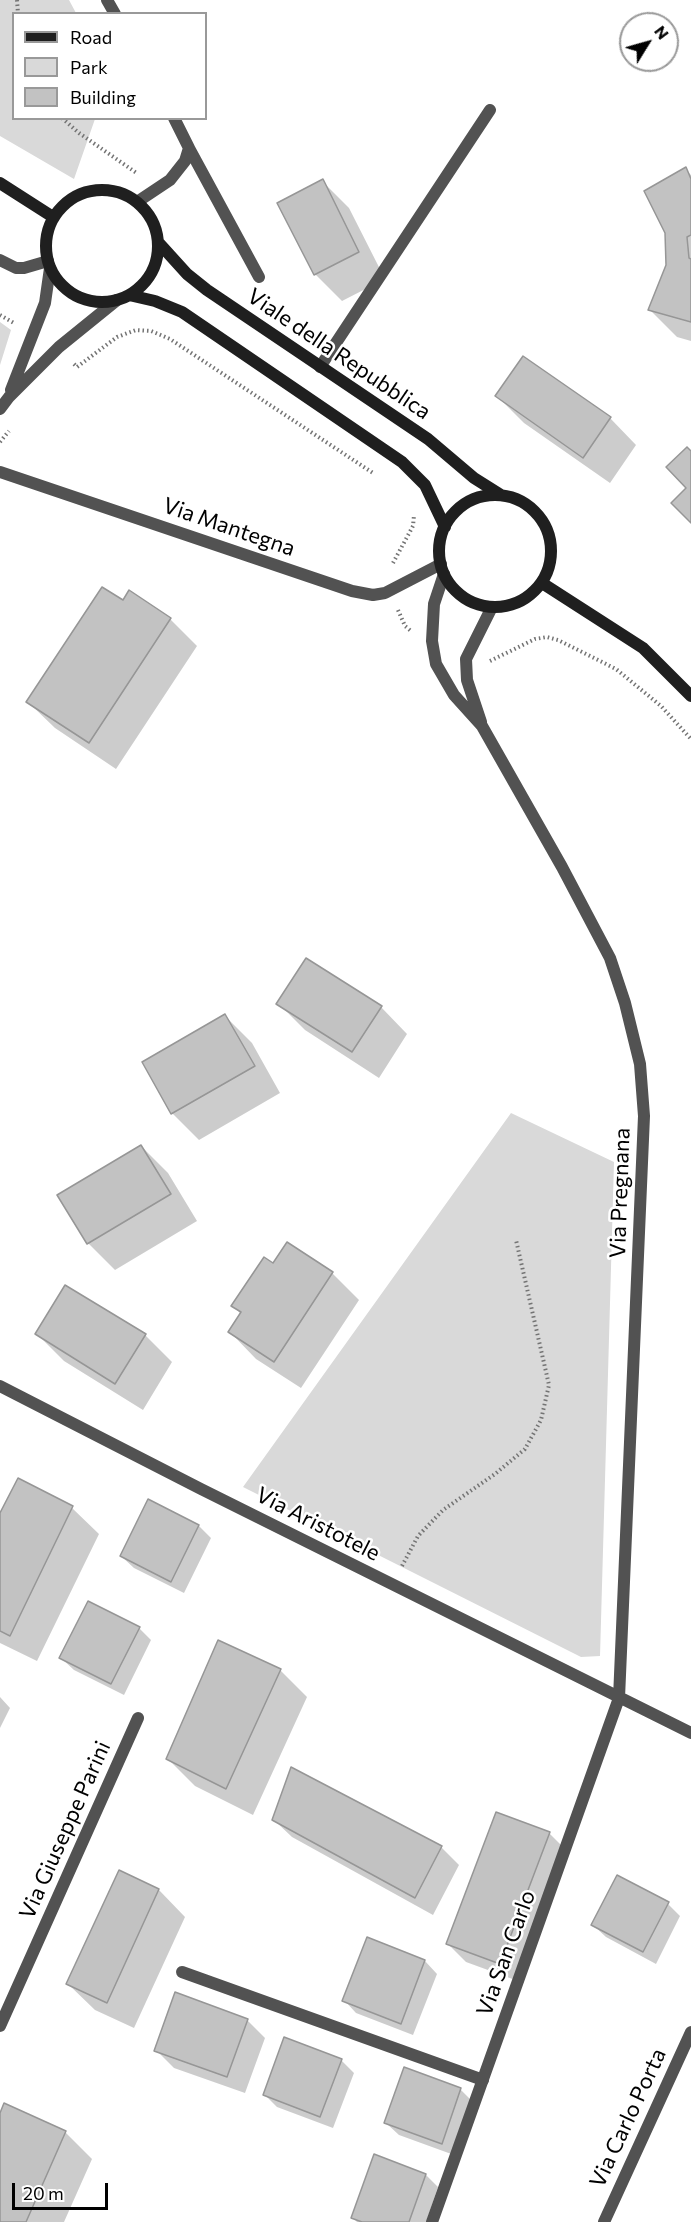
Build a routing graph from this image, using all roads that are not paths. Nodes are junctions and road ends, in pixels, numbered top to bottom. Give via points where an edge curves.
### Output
1 (490, 110) dead end
2 (175, 120) edge
3 (189, 148) junction
4 (0, 183) edge
5 (137, 202) junction
6 (53, 217) junction
7 (158, 242) junction
8 (0, 260) edge
9 (49, 265) junction
10 (259, 277) dead end
11 (129, 296) junction
12 (117, 300) junction
13 (320, 367) junction
14 (9, 397) junction
15 (0, 409) edge
16 (0, 471) edge
17 (501, 495) junction
18 (445, 526) junction
19 (443, 569) junction
20 (542, 583) junction
21 (492, 607) junction
22 (691, 696) edge
23 (482, 726) junction
24 (0, 1386) edge
25 (618, 1698) junction
26 (138, 1718) dead end
27 (691, 1733) edge
28 (182, 1972) dead end
29 (0, 2026) edge
30 (691, 2032) edge
31 (483, 2080) junction
32 (432, 2222) edge
33 (604, 2222) edge

1 - 13 street
2 - 3 street
3 - 5 street via 179,170
3 - 10 street
4 - 6 street
5 - 6 street via 120,193 82,193 65,202
5 - 7 street via 148,213
6 - 9 street via 46,234
7 - 11 street via 148,279
7 - 13 street, Viale della Repubblica via 207,290
8 - 9 street via 16,268
9 - 12 street via 71,294 87,301
9 - 14 street via 45,303
11 - 12 street
11 - 18 street via 182,312 402,462 425,485
12 - 14 street via 59,347
13 - 17 street, Viale della Repubblica via 428,439
14 - 15 street
16 - 19 street, Via Mantegna via 352,591 385,593
17 - 18 street via 468,502
17 - 20 street via 520,501 535,512 546,528 551,546 550,565
18 - 19 street via 441,539
19 - 21 street via 463,597
19 - 23 street, Via Pregnana via 432,641 436,664
20 - 21 street via 528,597 511,605
20 - 22 street via 643,648
21 - 23 street, Via Pregnana via 466,659 467,680
23 - 25 street, Via Pregnana via 610,958 640,1064 644,1116
24 - 25 street, Via Aristotele
25 - 27 street, Via Aristotele
25 - 31 street, Via San Carlo
26 - 29 street, Via Giuseppe Parini
28 - 31 street
30 - 33 street, Via Carlo Porta
31 - 32 street, Via San Carlo

